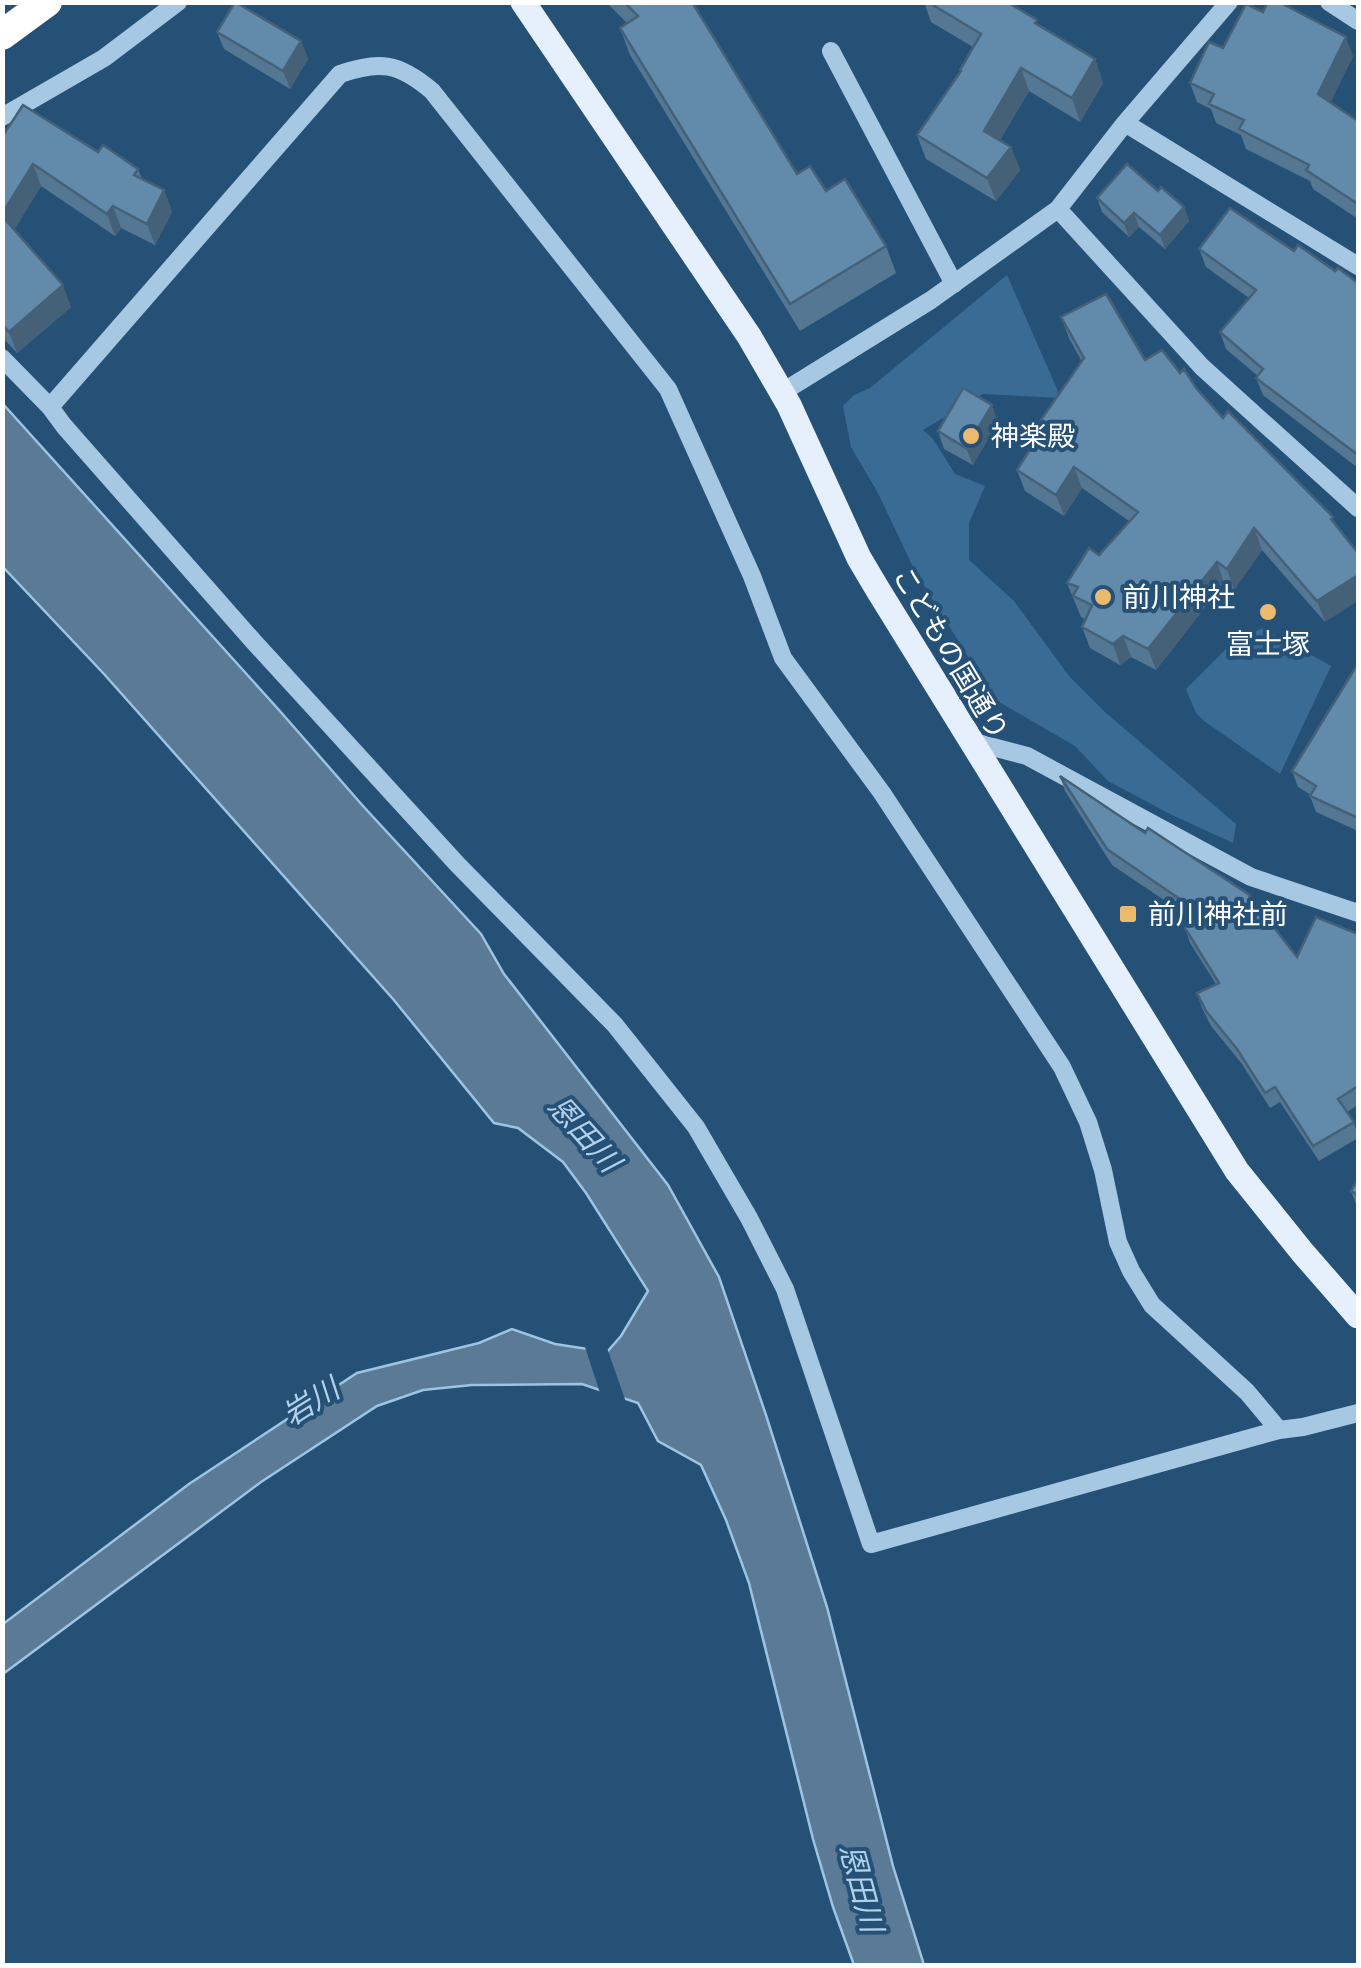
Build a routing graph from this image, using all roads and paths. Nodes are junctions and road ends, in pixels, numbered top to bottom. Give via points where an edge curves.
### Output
1 (47, 2) edge
2 (178, 2) edge
3 (522, 2) edge
4 (1229, 2) edge
5 (1329, 2) edge
6 (1358, 22) edge
7 (2, 35) edge
8 (830, 51) dead end
9 (2, 117) edge
10 (1125, 124) junction
11 (1058, 209) junction
12 (1358, 266) edge
13 (954, 284) junction
14 (2, 358) edge
15 (781, 393) junction
16 (50, 407) junction
17 (1358, 508) edge
18 (970, 740) junction
19 (1358, 913) edge
20 (1358, 1316) edge
21 (1358, 1413) edge
22 (1279, 1430) junction

1 - 7 highway
2 - 9 street via 104,58
3 - 15 main road, こどもの国通り via 738,319
4 - 10 street
5 - 6 street
8 - 13 street
10 - 11 street
10 - 12 street
11 - 13 street
11 - 17 street via 1202,368
13 - 15 street
14 - 16 street
15 - 18 main road, こどもの国通り via 859,558
16 - 22 street via 254,642 616,1025 696,1127 785,1290 871,1544
16 - 22 street via 340,74 368,64 416,77 668,389 783,658 882,793 1062,1067 1088,1122 1118,1242 1152,1306
18 - 19 street via 1028,756 1251,877
18 - 20 main road, こどもの国通り via 1237,1171
21 - 22 street

